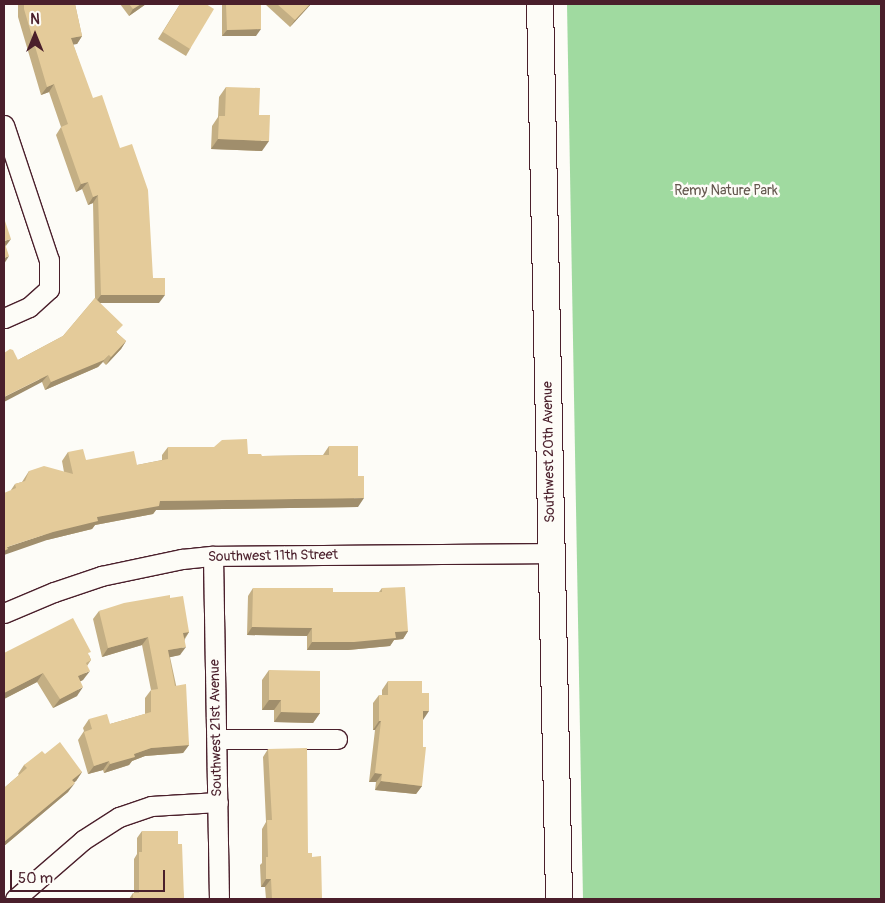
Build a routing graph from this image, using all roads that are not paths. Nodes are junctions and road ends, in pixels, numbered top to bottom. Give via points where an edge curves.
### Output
1 (540, 4) edge
2 (4, 125) edge
3 (4, 318) edge
4 (551, 553) junction
5 (213, 556) junction
6 (4, 613) edge
7 (217, 739) junction
8 (337, 739) dead end
9 (218, 802) junction
10 (15, 899) edge
11 (218, 899) edge
12 (559, 899) edge

1 - 4 street, Southwest 20th Avenue
2 - 3 street via 50,260 49,289 29,307
4 - 5 street, Southwest 11th Street
4 - 12 street, Southwest 20th Avenue
5 - 6 street, Southwest 11th Street via 138,566 101,576
5 - 7 street, Southwest 21st Avenue
7 - 8 street
7 - 9 street, Southwest 21st Avenue
9 - 10 street via 151,806 119,817 82,840
9 - 11 street, Southwest 21st Avenue

